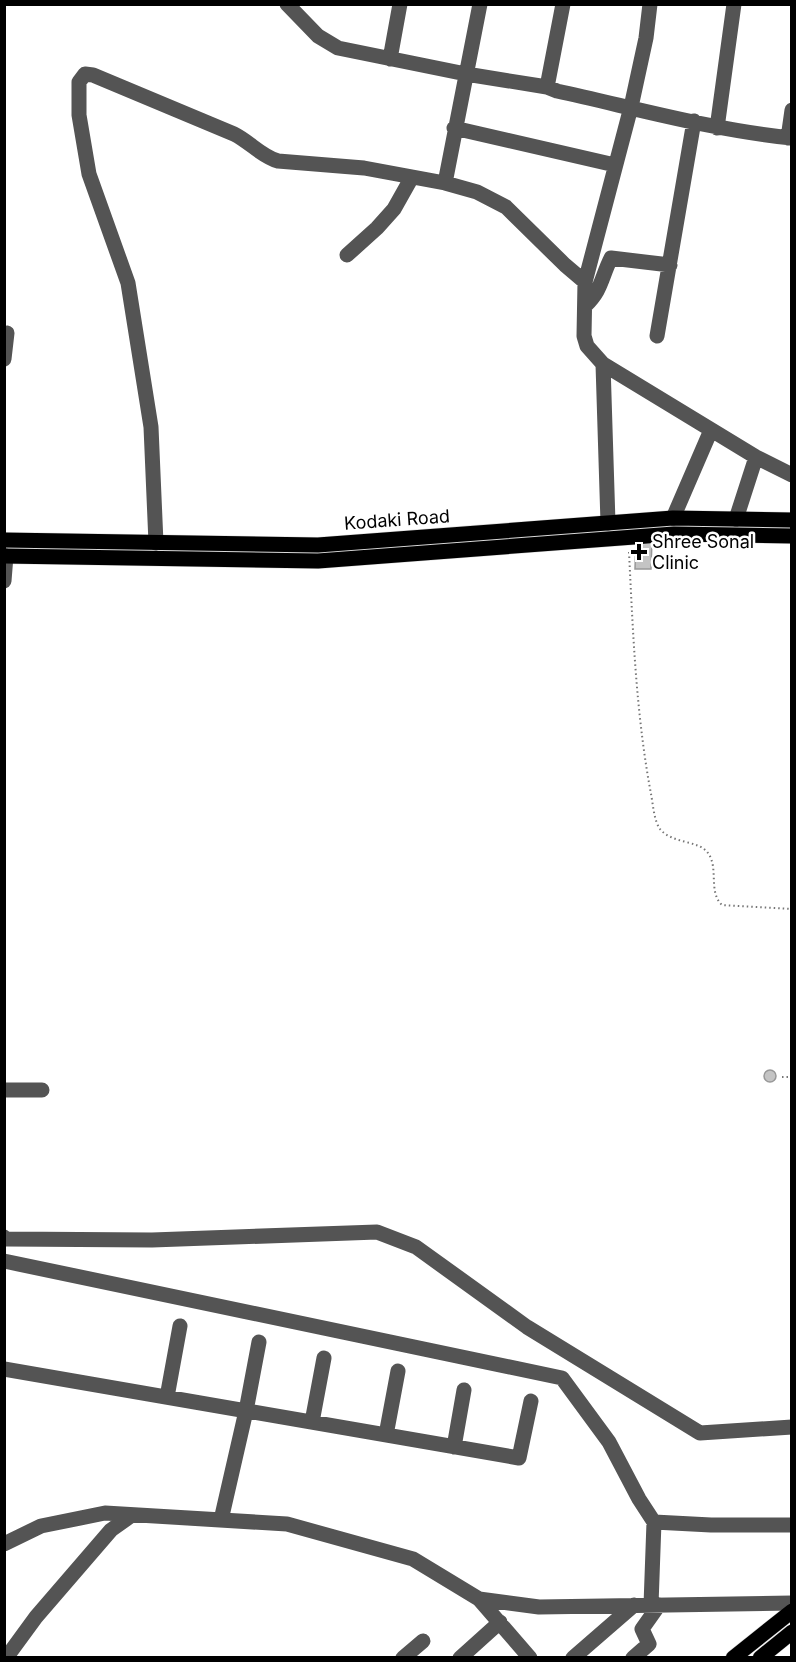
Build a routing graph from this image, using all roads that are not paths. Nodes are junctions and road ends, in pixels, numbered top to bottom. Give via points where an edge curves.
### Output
1 (287, 4) edge
2 (400, 4) edge
3 (480, 4) edge
4 (563, 4) edge
5 (650, 4) edge
6 (734, 4) edge
7 (390, 59) junction
8 (466, 74) junction
9 (547, 87) junction
10 (631, 107) junction
11 (792, 110) edge
12 (694, 121) junction
13 (454, 128) junction
14 (717, 128) junction
15 (790, 138) edge
16 (615, 165) junction
17 (412, 177) junction
18 (445, 183) junction
19 (347, 255) dead end
20 (670, 264) junction
21 (585, 282) junction
22 (585, 306) junction
23 (7, 333) dead end
24 (657, 336) dead end
25 (4, 359) edge
26 (603, 364) junction
27 (711, 430) junction
28 (756, 457) junction
29 (792, 475) edge
30 (673, 518) junction
31 (736, 519) junction
32 (792, 520) edge
33 (608, 523) junction
34 (792, 536) edge
35 (4, 540) edge
36 (156, 543) junction
37 (5, 556) edge
38 (4, 580) edge
39 (4, 1090) edge
40 (42, 1090) dead end
41 (4, 1237) edge
42 (4, 1261) edge
43 (180, 1326) dead end
44 (259, 1342) dead end
45 (324, 1358) dead end
46 (4, 1369) edge
47 (398, 1371) dead end
48 (464, 1390) dead end
49 (167, 1397) junction
50 (531, 1401) dead end
51 (246, 1411) junction
52 (312, 1422) junction
53 (792, 1427) edge
54 (386, 1435) junction
55 (454, 1447) junction
56 (132, 1515) junction
57 (221, 1520) junction
58 (654, 1522) junction
59 (792, 1525) edge
60 (4, 1544) edge
61 (479, 1599) junction
62 (792, 1603) edge
63 (634, 1605) junction
64 (655, 1605) junction
65 (792, 1611) edge
66 (500, 1622) junction
67 (792, 1632) edge
68 (423, 1641) dead end
69 (524, 1655) edge
70 (404, 1657) edge
71 (6, 1658) edge
72 (460, 1658) edge
73 (573, 1658) edge
74 (633, 1658) edge
75 (734, 1658) edge
76 (760, 1658) edge

1 - 7 street via 318,36 338,48
2 - 7 street
3 - 8 street
4 - 9 street
5 - 10 street
6 - 14 street
7 - 8 street
8 - 9 street
8 - 13 street
9 - 10 street
10 - 12 street
10 - 16 street
11 - 15 street
12 - 14 street
12 - 20 street
13 - 16 street
13 - 18 street
14 - 15 street
16 - 21 street
17 - 18 street
17 - 19 street via 394,209
17 - 36 street via 267,158 234,134 93,75 81,76 79,115 88,174 128,283 146,394
18 - 21 street via 477,192 506,207
20 - 22 street via 611,258 603,282
20 - 24 street
21 - 22 street
22 - 26 street via 586,346
23 - 25 street
26 - 27 street
26 - 33 street
27 - 28 street
27 - 30 street
28 - 29 street
28 - 31 street
30 - 31 main road, Kodaki Road
30 - 33 main road, Kodaki Road
31 - 32 main road, Kodaki Road
33 - 36 main road, Kodaki Road via 318,545
34 - 37 main road, Kodaki Road via 674,534 318,561
35 - 36 main road, Kodaki Road
37 - 38 street
39 - 40 street
41 - 53 street via 152,1240 377,1232 416,1247 527,1327 700,1433
42 - 58 street via 562,1378 609,1443
43 - 49 street
44 - 51 street
45 - 52 street
46 - 49 street
47 - 54 street
48 - 55 street
49 - 51 street
50 - 55 street via 519,1458
51 - 52 street
51 - 57 street
52 - 54 street
54 - 55 street
56 - 57 street
56 - 60 street via 105,1513 41,1526
56 - 71 street via 111,1530
57 - 61 street via 287,1524 413,1559
58 - 59 street
58 - 64 street
61 - 63 street via 539,1607
61 - 66 street
62 - 64 street
63 - 64 street
63 - 73 street
64 - 74 street via 642,1629 649,1644
65 - 75 main road
66 - 69 street
66 - 72 street
67 - 76 main road
68 - 70 street

